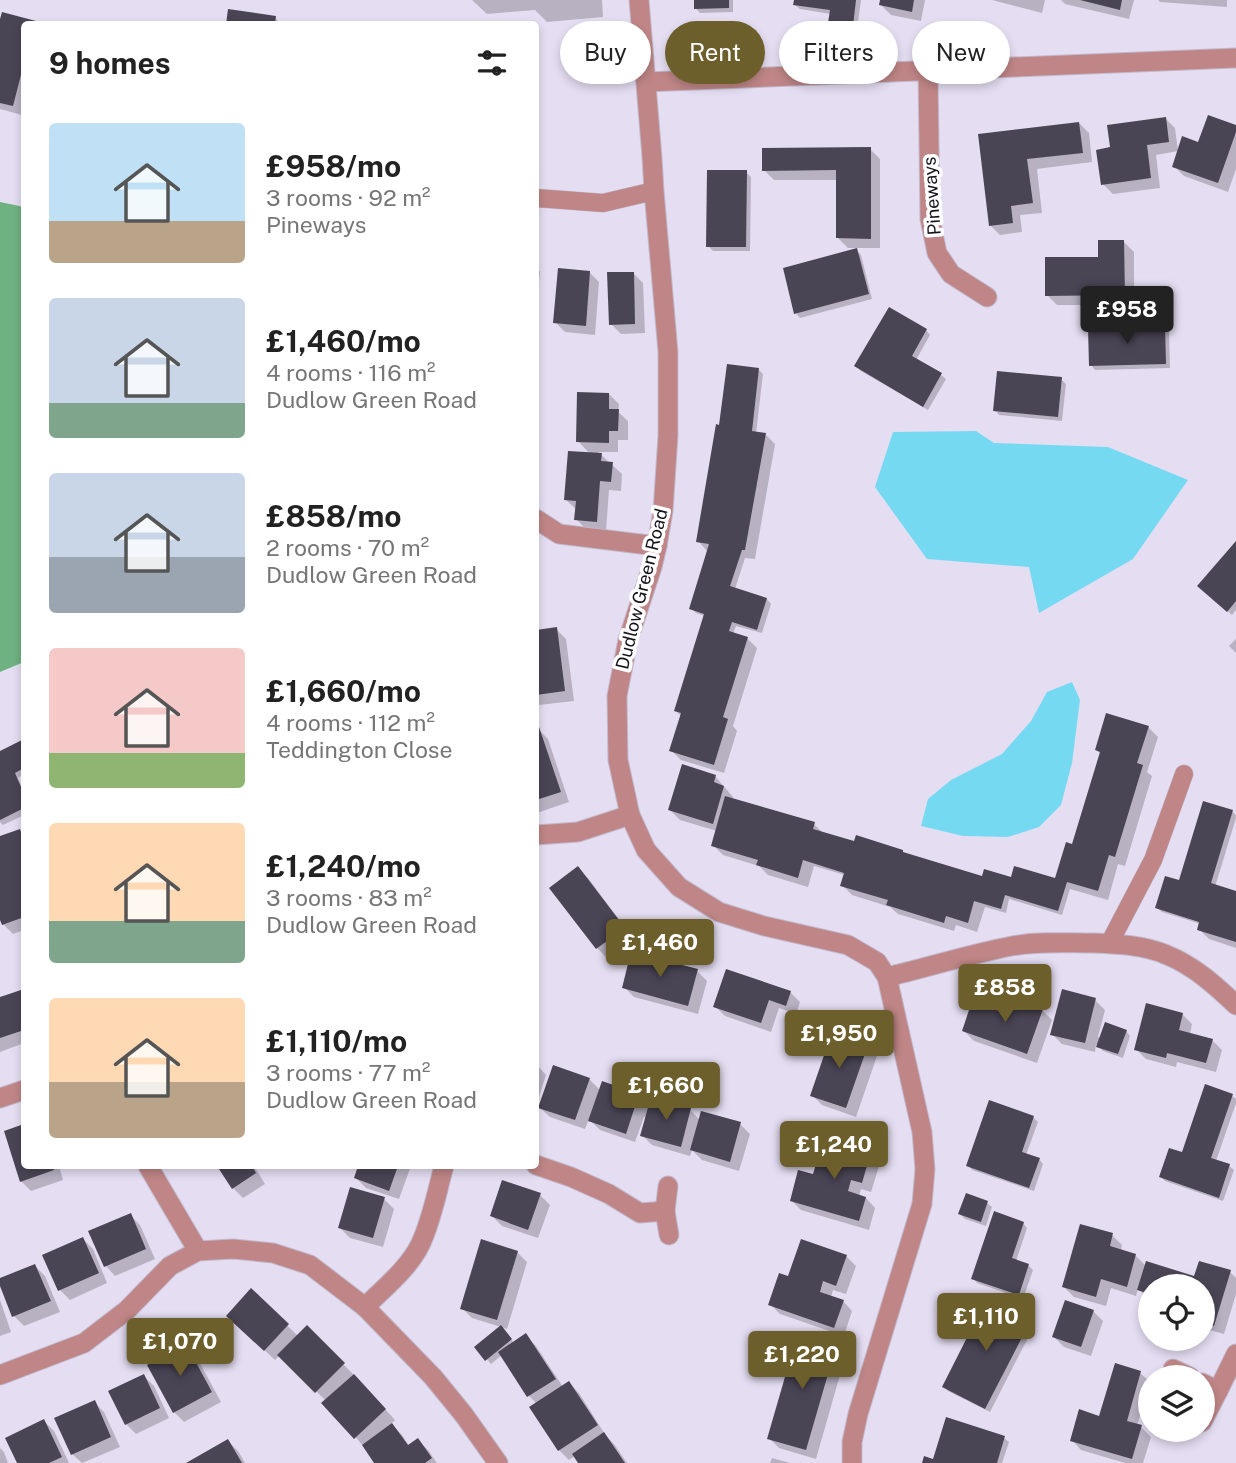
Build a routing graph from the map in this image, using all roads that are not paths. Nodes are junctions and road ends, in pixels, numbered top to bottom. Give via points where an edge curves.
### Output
1 (639, 0) edge
2 (641, 21) edge
3 (1236, 58) edge
4 (1010, 68) edge
5 (912, 72) edge
6 (651, 82) edge
7 (646, 84) edge
8 (928, 84) edge
9 (654, 191) junction
10 (539, 198) edge
11 (987, 297) dead end
12 (539, 521) edge
13 (657, 546) junction
14 (1184, 774) dead end
15 (629, 815) junction
16 (539, 835) edge
17 (1109, 944) junction
18 (887, 977) junction
19 (1236, 1006) edge
20 (21, 1091) edge
21 (0, 1098) edge
22 (539, 1165) edge
23 (150, 1169) edge
24 (443, 1169) edge
25 (668, 1186) dead end
26 (665, 1211) junction
27 (669, 1235) dead end
28 (198, 1251) junction
29 (365, 1307) junction
30 (1236, 1354) edge
31 (0, 1375) edge
32 (1215, 1381) edge
33 (498, 1463) edge
34 (852, 1463) edge

1 - 2 street, Dudlow Green Road
3 - 4 street
5 - 6 street
7 - 9 street, Dudlow Green Road
8 - 11 street, Pineways via 930,219 937,253 951,274
9 - 10 lane via 603,203
9 - 13 street, Dudlow Green Road via 668,352 668,436
12 - 13 street via 559,534
13 - 15 street, Dudlow Green Road via 628,640 617,696 618,760
14 - 17 lane via 1153,860
15 - 16 street via 578,832
15 - 18 street, Dudlow Green Road via 646,850 679,887 719,912 848,945 877,962
17 - 18 street via 1014,946
17 - 19 street via 1165,954 1190,966
18 - 34 street via 922,1132 925,1168 922,1204 858,1414
20 - 21 street
22 - 26 street via 640,1213
23 - 28 street
24 - 29 street via 419,1246
25 - 26 street
26 - 27 street
28 - 29 street via 273,1253 310,1265
28 - 31 street via 170,1266 127,1310 84,1343
29 - 33 street via 433,1377
30 - 32 street

